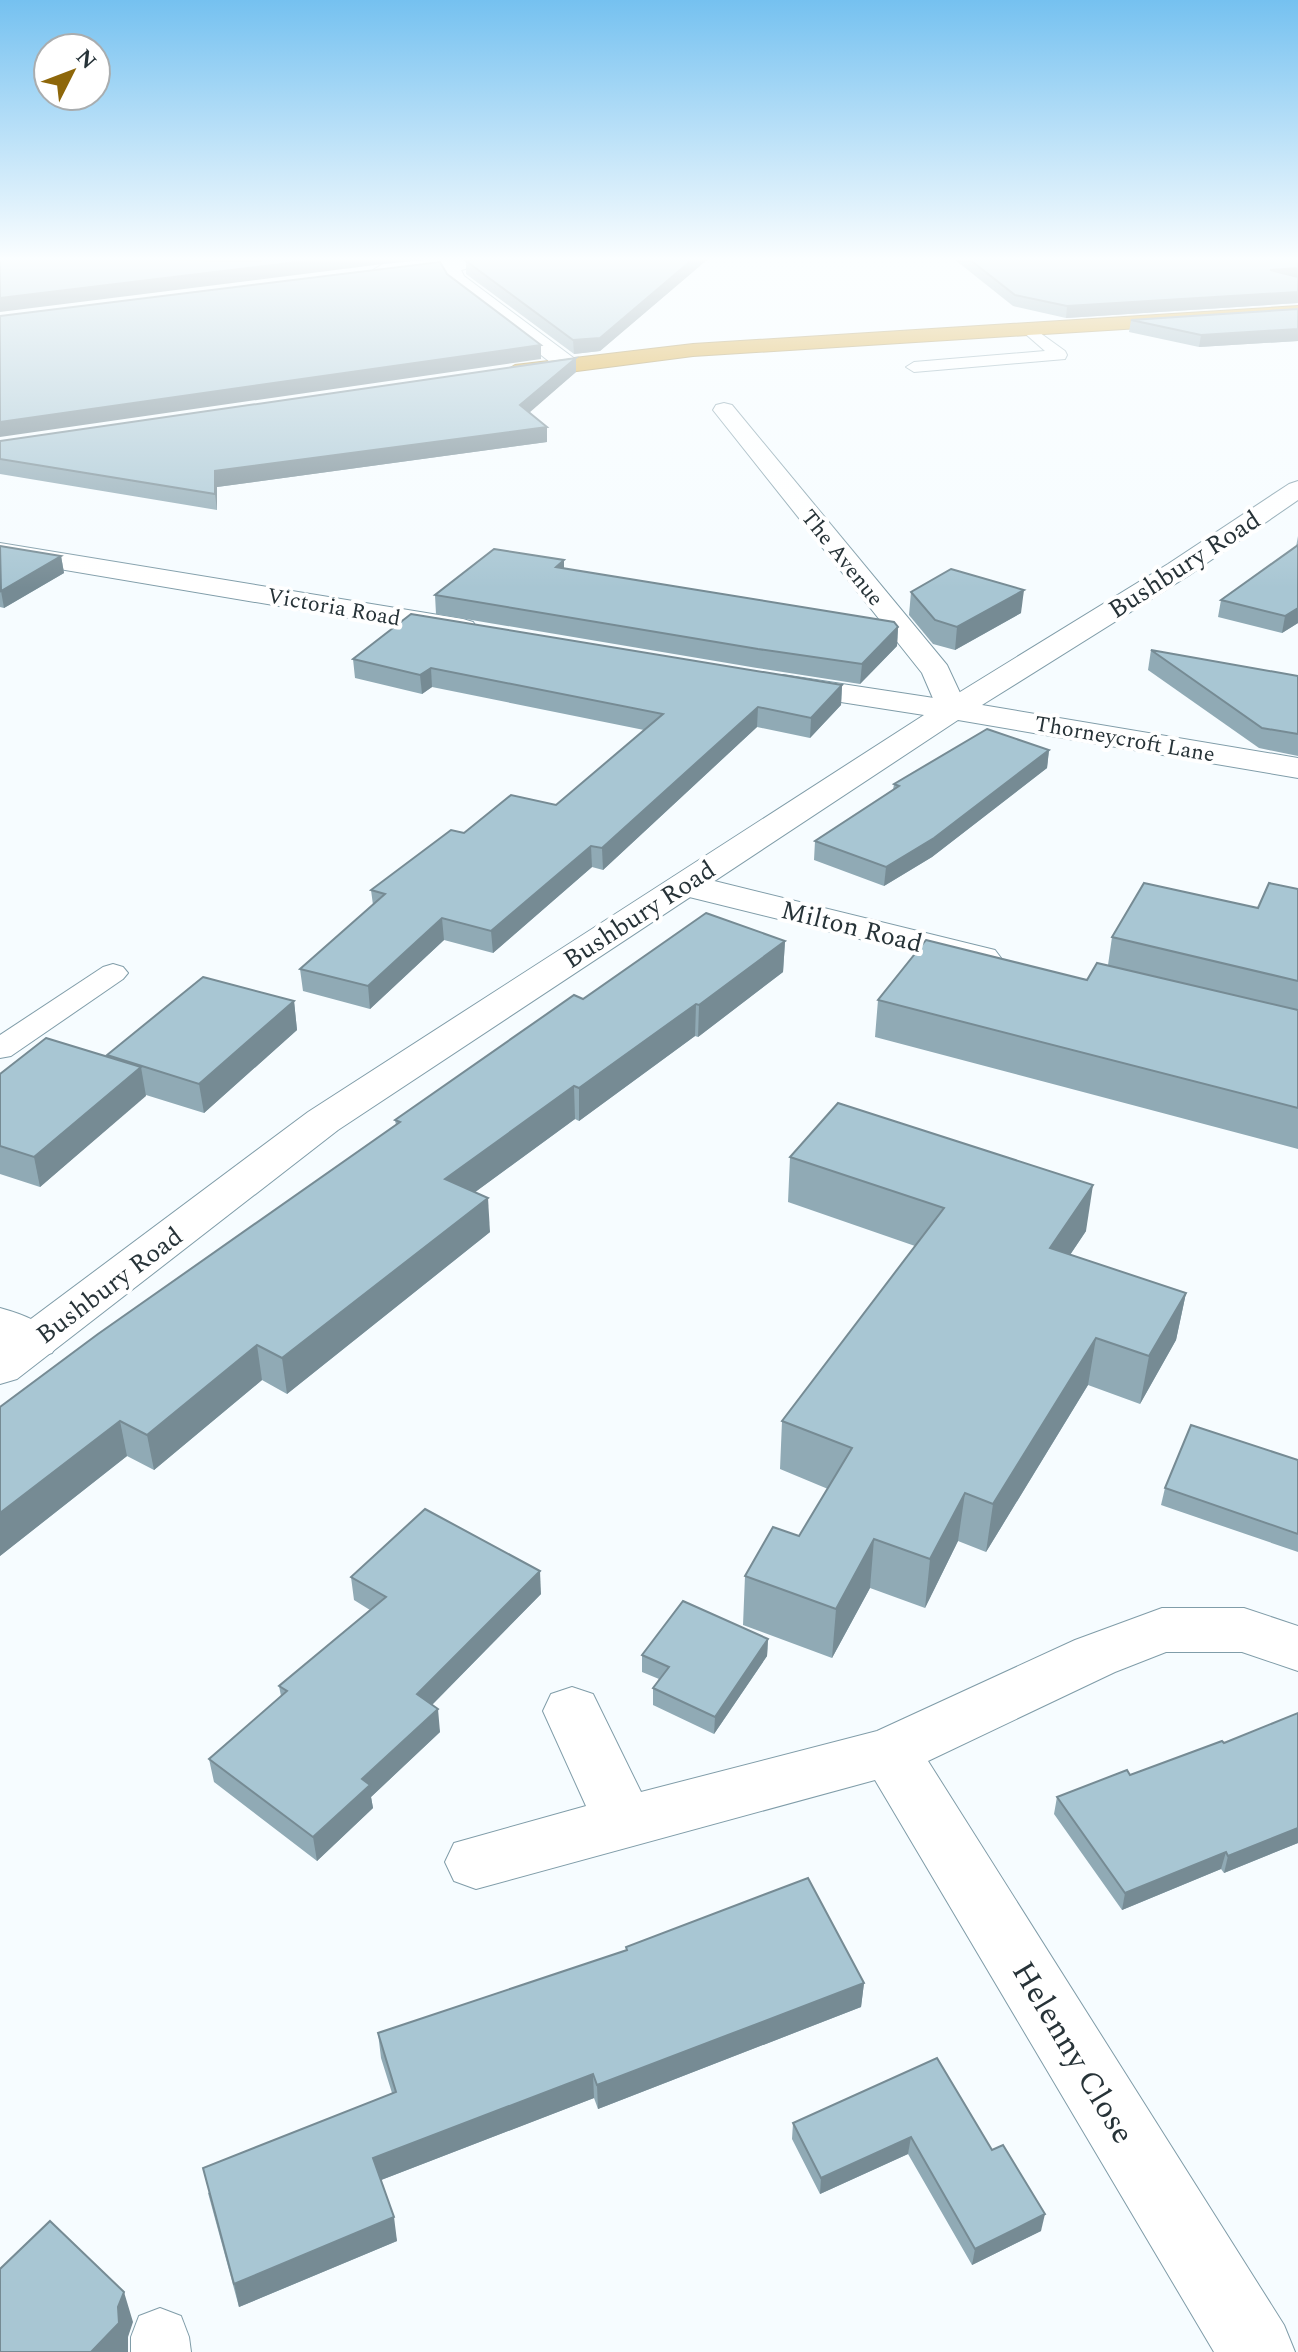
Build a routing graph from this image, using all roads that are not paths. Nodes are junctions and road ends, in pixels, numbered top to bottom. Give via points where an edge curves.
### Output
1 (535, 369) edge
2 (492, 375) edge
3 (724, 410) dead end
4 (1298, 489) edge
5 (0, 551) edge
6 (493, 633) edge
7 (757, 680) edge
8 (952, 710) junction
9 (1298, 768) edge
10 (686, 885) junction
11 (1022, 967) edge
12 (113, 973) dead end
13 (0, 1049) edge
14 (12, 1344) edge
15 (1298, 1649) edge
16 (572, 1711) dead end
17 (890, 1752) junction
18 (625, 1824) junction
19 (476, 1862) dead end
20 (1257, 2352) edge

1 - 2 highway
3 - 8 street, The Avenue via 936,671
4 - 8 street, Bushbury Road
5 - 6 street, Victoria Road
7 - 8 street
8 - 9 street, Thorneycroft Lane
8 - 10 street, Bushbury Road
10 - 11 street, Milton Road
10 - 14 street, Bushbury Road via 323,1121
12 - 13 lane
15 - 17 street via 1244,1630 1162,1630
16 - 18 street
17 - 18 street
17 - 20 street, Helenny Close
18 - 19 street

